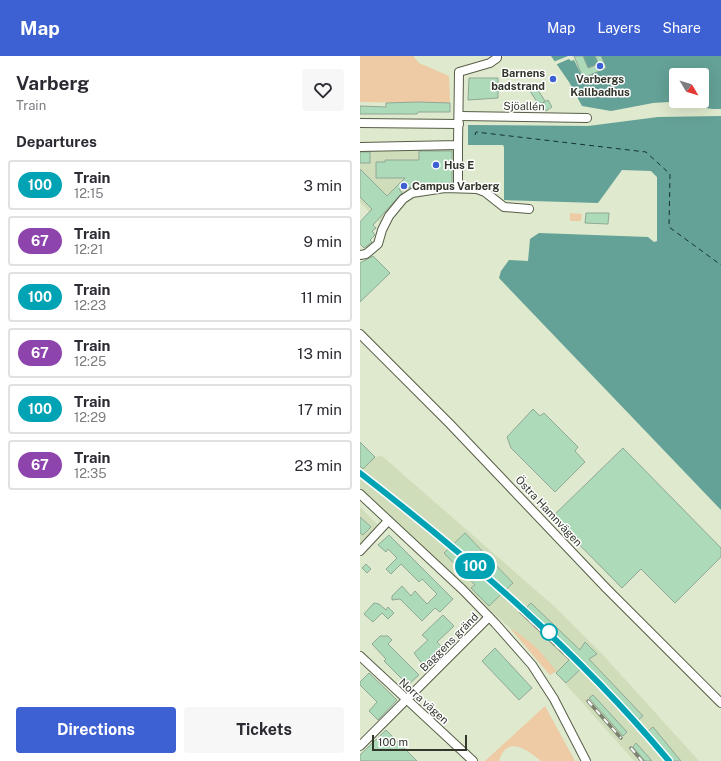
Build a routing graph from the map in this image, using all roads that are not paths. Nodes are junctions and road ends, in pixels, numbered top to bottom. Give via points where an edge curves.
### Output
1 (497, 56) edge
2 (490, 59) edge
3 (587, 118) dead end
4 (460, 120) junction
5 (360, 123) edge
6 (458, 146) junction
7 (360, 147) edge
8 (458, 188) junction
9 (529, 209) dead end
10 (360, 255) edge
11 (360, 334) edge
12 (360, 494) edge
13 (388, 521) junction
14 (360, 552) edge
15 (490, 617) junction
16 (360, 656) edge
17 (406, 700) junction
18 (721, 703) edge
19 (360, 746) edge
20 (473, 761) edge
21 (586, 761) edge

1 - 2 street
2 - 4 street via 459,72
3 - 4 street, Sjöallén
4 - 5 street, Sjöallén
4 - 6 street
6 - 7 street
6 - 8 street
8 - 9 street via 485,192 504,207
8 - 10 street via 412,193 403,199 389,216 378,244 366,254
11 - 18 street, Östra Hamnvägen via 450,424 606,589
12 - 13 street
13 - 14 street
13 - 15 street
15 - 17 street, Baggens gränd
15 - 21 street via 532,665 554,700
16 - 17 street, Norra vägen
17 - 19 street, Baggens gränd
17 - 20 street, Norra vägen

